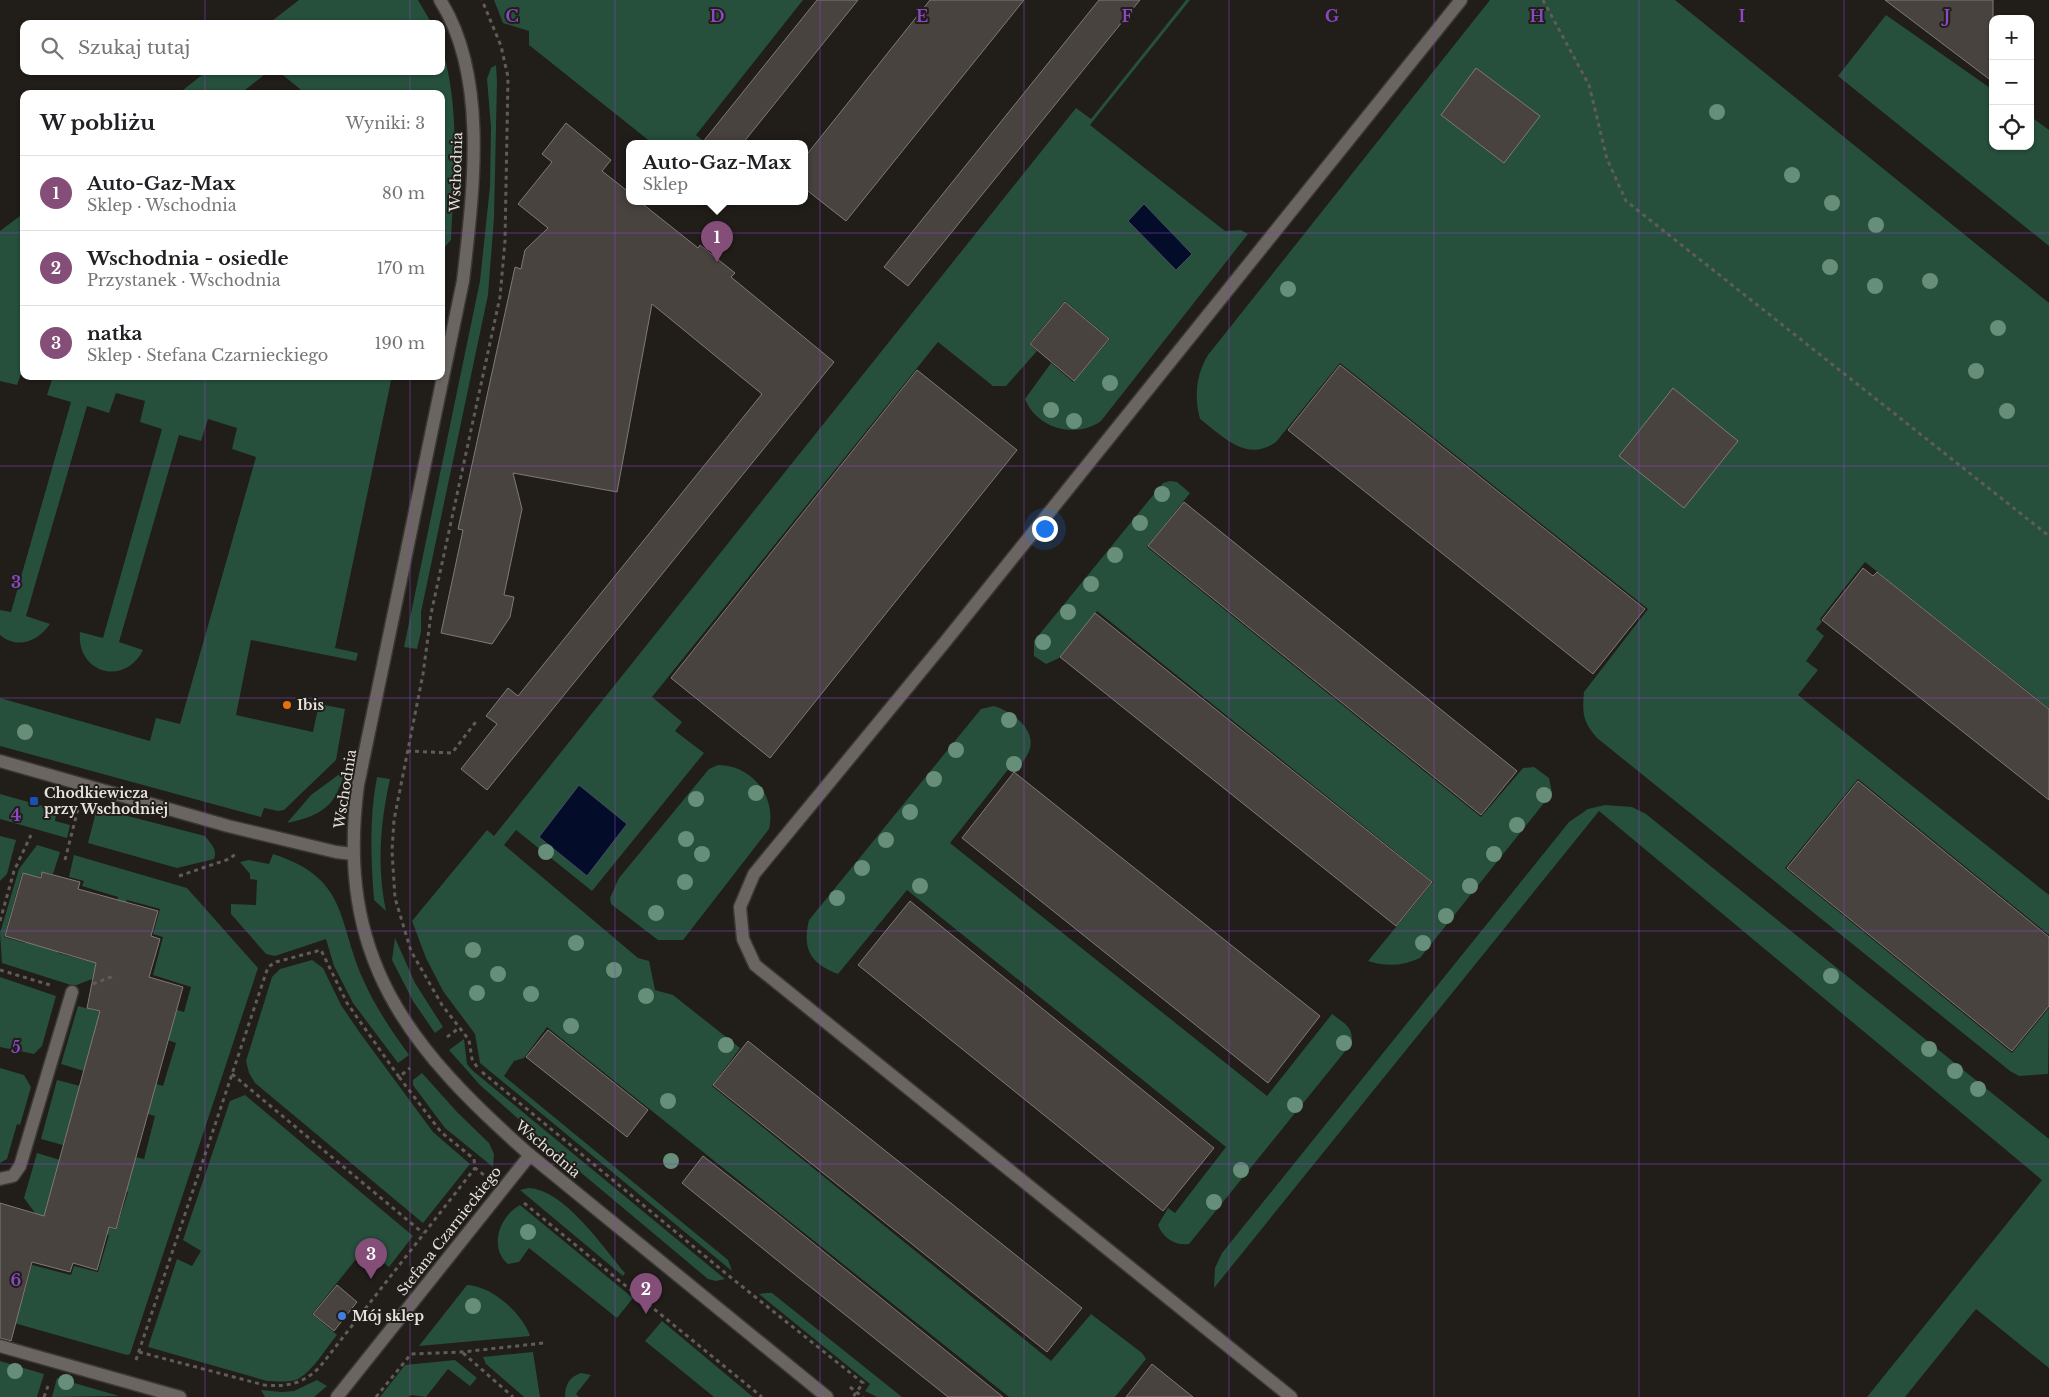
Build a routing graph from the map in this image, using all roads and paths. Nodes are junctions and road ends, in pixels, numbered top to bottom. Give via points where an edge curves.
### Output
1 (440, 0) edge
2 (482, 0) edge
3 (1461, 0) edge
4 (1543, 0) edge
5 (445, 366) edge
6 (442, 380) edge
7 (2049, 536) edge
8 (478, 719) dead end
9 (407, 751) junction
10 (0, 761) edge
11 (74, 809) dead end
12 (31, 835) dead end
13 (240, 851) dead end
14 (353, 854) junction
15 (65, 860) dead end
16 (179, 876) dead end
17 (0, 921) edge
18 (72, 992) dead end
19 (459, 1028) junction
20 (442, 1042) dead end
21 (415, 1064) dead end
22 (232, 1074) junction
23 (399, 1077) junction
24 (530, 1155) junction
25 (475, 1168) junction
26 (0, 1179) edge
27 (489, 1180) dead end
28 (516, 1199) dead end
29 (423, 1233) junction
30 (544, 1343) dead end
31 (0, 1346) edge
32 (138, 1352) junction
33 (462, 1352) junction
34 (134, 1362) dead end
35 (180, 1397) edge
36 (337, 1397) edge
37 (376, 1397) edge
38 (513, 1397) edge
39 (762, 1397) edge
40 (827, 1397) edge
41 (852, 1397) edge
42 (1291, 1397) edge

1 - 5 street, Wschodnia via 454,27 466,70 473,162 469,232
2 - 9 path via 501,46 508,77 500,297 431,614
3 - 42 street via 754,874 740,907 742,939 755,965
4 - 7 path via 1589,85 1607,159 1626,201
6 - 14 street, Wschodnia via 358,785
8 - 9 path via 452,753
9 - 19 path via 394,820 395,898 411,951 429,985
10 - 14 street via 228,826
11 - 15 path via 79,809
12 - 17 path via 14,871
13 - 16 path via 229,859
14 - 24 street, Wschodnia via 364,936 397,1009 454,1084
18 - 26 street via 20,1166 13,1176
19 - 20 path
19 - 41 path via 469,1040 476,1066 863,1383
21 - 23 path
22 - 23 path via 268,967 321,950 347,1004
22 - 29 path
22 - 32 path
23 - 25 path via 441,1132 474,1159
24 - 36 street, Stefana Czarnieckiego
24 - 40 street, Wschodnia
25 - 27 path
25 - 29 path
28 - 39 path
29 - 32 path via 320,1368 297,1384 282,1387 264,1385
30 - 33 path
31 - 35 street
32 - 34 path
33 - 37 path via 411,1354
33 - 38 path

